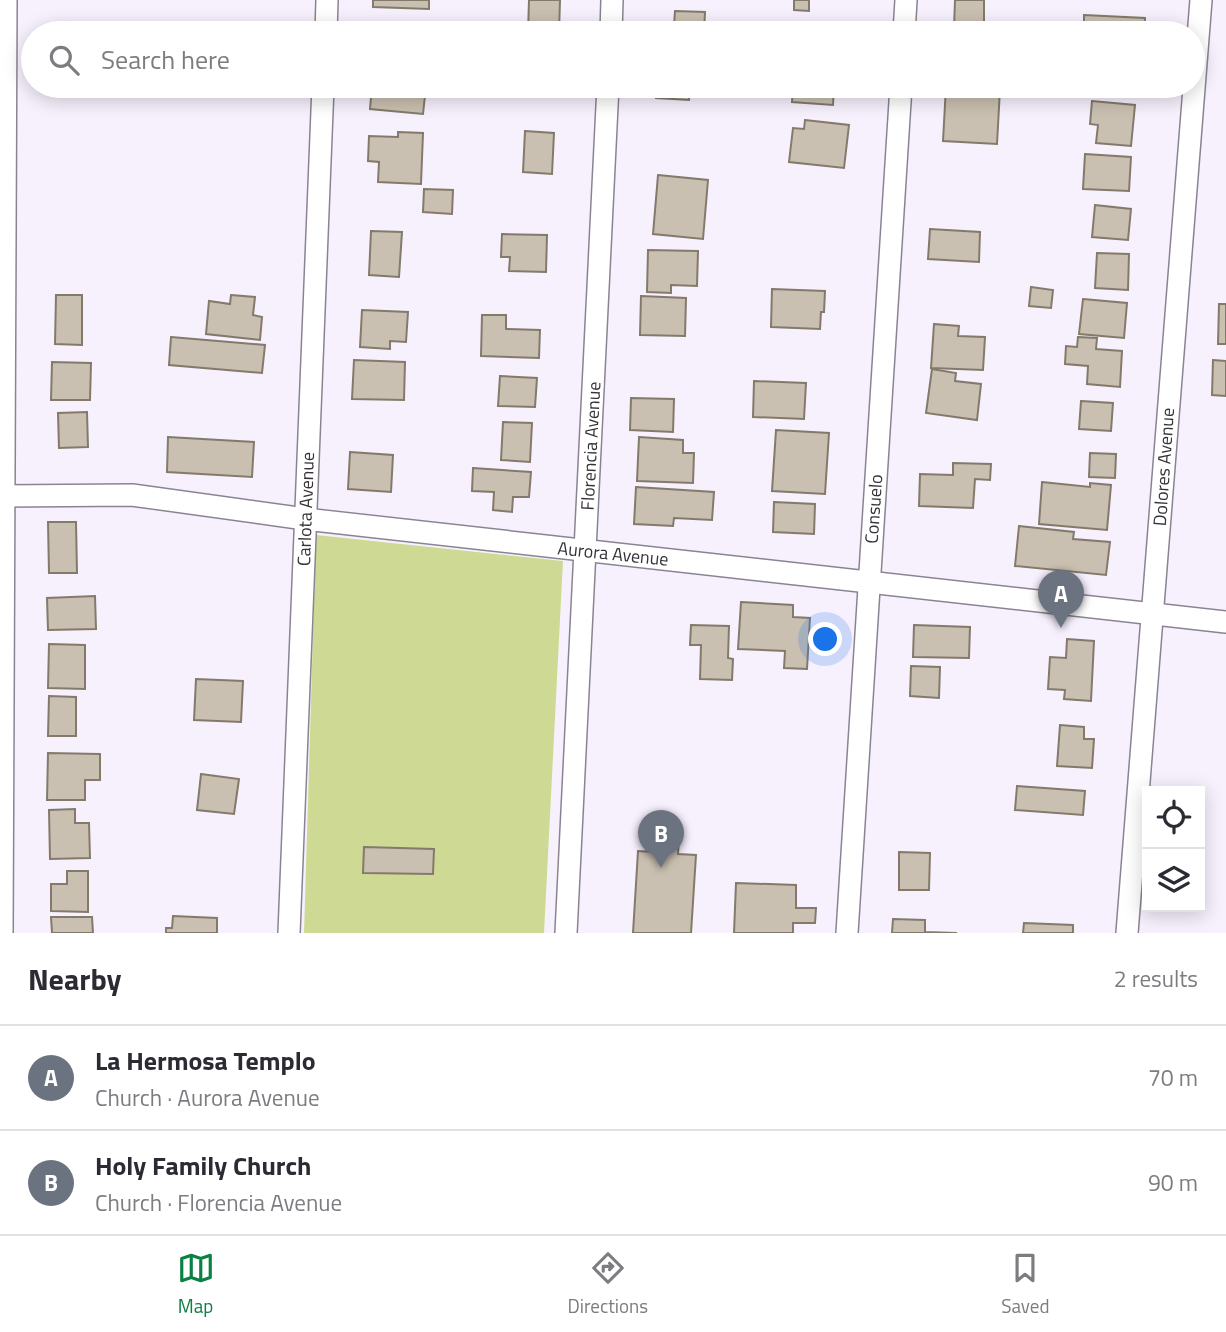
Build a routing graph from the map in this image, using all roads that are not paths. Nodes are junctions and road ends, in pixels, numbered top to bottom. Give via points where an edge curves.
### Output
1 (6, 0) edge
2 (327, 0) edge
3 (612, 0) edge
4 (906, 0) edge
5 (1200, 0) edge
6 (326, 21) edge
7 (611, 21) edge
8 (905, 21) edge
9 (1198, 21) edge
10 (323, 98) edge
11 (607, 98) edge
12 (900, 98) edge
13 (1192, 98) edge
14 (2, 496) edge
15 (305, 519) junction
16 (585, 551) junction
17 (869, 582) junction
18 (1153, 614) junction
19 (1226, 622) edge
20 (2, 933) edge
21 (289, 933) edge
22 (566, 933) edge
23 (847, 933) edge
24 (1127, 933) edge

1 - 14 street
2 - 6 street
3 - 7 street
4 - 8 street
5 - 9 street, Dolores Avenue
10 - 15 street, Carlota Avenue
11 - 16 street, Florencia Avenue
12 - 17 street, Consuelo
13 - 18 street, Dolores Avenue
14 - 15 street, Aurora Avenue via 132,495
14 - 20 street
15 - 16 street, Aurora Avenue
15 - 21 street, Carlota Avenue
16 - 17 street, Aurora Avenue
16 - 22 street, Florencia Avenue
17 - 18 street, Aurora Avenue
17 - 23 street, Consuelo
18 - 19 street, Aurora Avenue
18 - 24 street, Dolores Avenue

